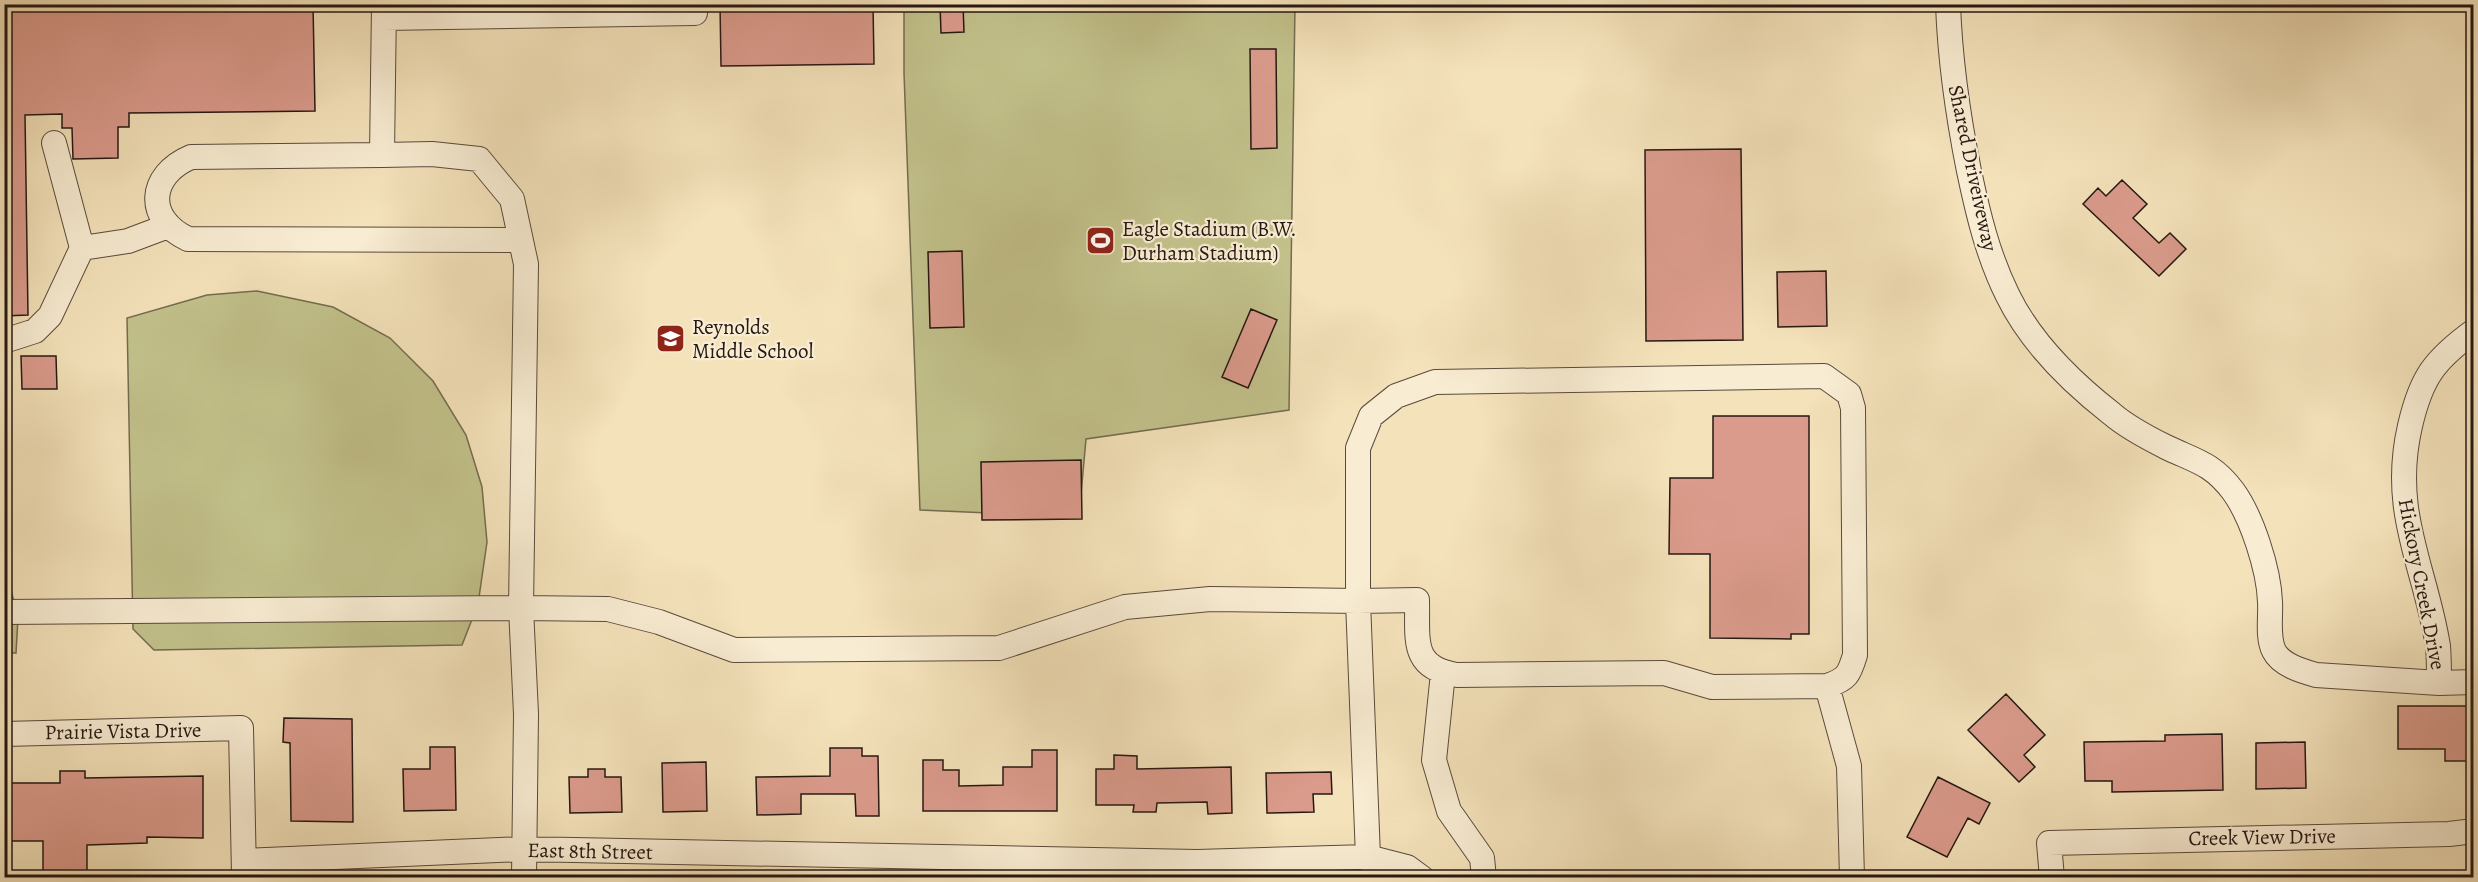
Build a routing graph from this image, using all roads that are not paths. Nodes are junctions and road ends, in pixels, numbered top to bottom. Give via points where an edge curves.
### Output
1 (695, 4) edge
2 (1948, 4) edge
3 (384, 11) edge
4 (54, 143) dead end
5 (382, 155) junction
6 (168, 226) junction
7 (520, 240) junction
8 (82, 248) junction
9 (2474, 331) edge
10 (4, 341) edge
11 (1358, 601) junction
12 (521, 608) junction
13 (4, 612) edge
14 (1443, 673) junction
15 (2474, 682) edge
16 (2439, 683) junction
17 (1827, 686) junction
18 (4, 734) edge
19 (2474, 831) edge
20 (523, 849) junction
21 (1368, 857) junction
22 (857, 867) edge
23 (244, 869) edge
24 (1197, 870) edge
25 (524, 878) edge
26 (1380, 878) edge
27 (1422, 878) edge
28 (1484, 878) edge
29 (1852, 878) edge
30 (2052, 878) edge

1 - 3 street via 695,13
2 - 16 street, Shared Driveiveway via 1959,122 1983,232 2008,298 2028,327 2064,374 2092,399 2165,446 2204,462 2234,492 2247,516 2269,585 2274,653 2300,671 2316,675
3 - 5 street
4 - 8 street
5 - 6 street via 191,157 177,163 158,188 156,202
5 - 7 street via 432,154 479,159 512,199
6 - 7 street via 188,239 204,240
6 - 8 street via 128,241
7 - 12 street via 526,264
8 - 10 street via 50,316 35,331
9 - 16 street, Hickory Creek Drive via 2439,359 2426,377 2417,396 2404,460 2405,506 2438,648
11 - 12 street via 1210,599 1125,607 999,648 976,649 734,650 659,622 608,609
11 - 14 street via 1417,600 1418,651 1427,664
11 - 17 street via 1358,447 1371,416 1396,396 1435,382 1824,376 1849,394 1853,418 1854,655 1849,673
11 - 21 street
12 - 13 street
12 - 20 street via 526,714
14 - 17 street via 1664,673 1712,687
14 - 28 street via 1434,760 1449,811 1482,858
15 - 16 street, Hickory Creek Drive
17 - 29 street via 1849,766
18 - 23 street, Prairie Vista Drive via 241,728
19 - 30 street, Creek View Drive via 2049,843
20 - 22 street, East 8th Street
20 - 23 street, East 8th Street
20 - 25 street
21 - 24 street, East 8th Street
21 - 26 street
21 - 27 street, East 8th Street via 1407,867
22 - 24 street, East 8th Street

